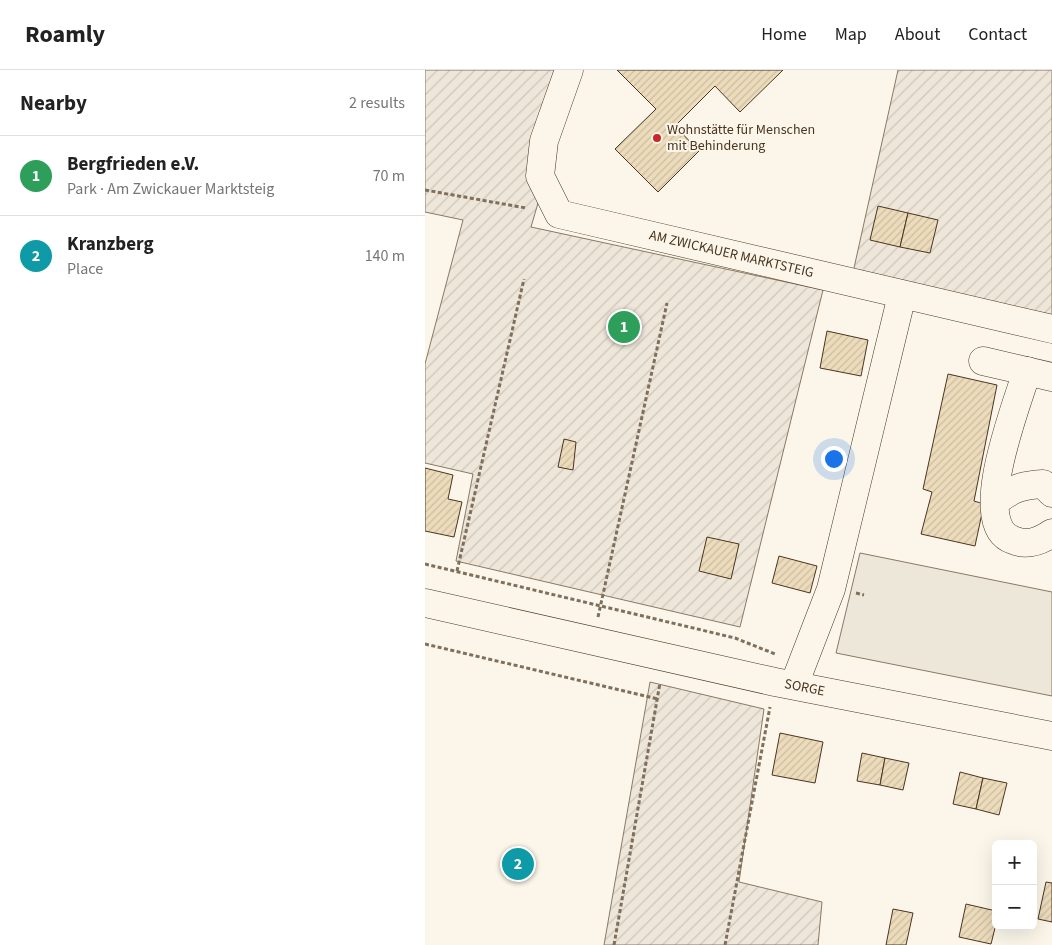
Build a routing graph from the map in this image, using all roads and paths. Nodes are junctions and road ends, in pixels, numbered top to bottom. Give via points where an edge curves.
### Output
1 (569, 70) edge
2 (425, 190) edge
3 (559, 214) junction
4 (524, 279) dead end
5 (901, 295) junction
6 (667, 303) dead end
7 (1052, 329) edge
8 (983, 361) dead end
9 (1040, 374) edge
10 (1052, 493) edge
11 (995, 502) junction
12 (1052, 533) edge
13 (425, 564) edge
14 (457, 571) junction
15 (425, 603) edge
16 (600, 607) junction
17 (592, 642) junction
18 (425, 644) edge
19 (663, 657) junction
20 (789, 679) junction
21 (658, 700) junction
22 (1052, 736) edge
23 (614, 945) edge
24 (725, 945) edge

1 - 3 main road via 544,141 540,176
2 - 3 path
3 - 5 main road, AM ZWICKAUER MARKTSTEIG
4 - 14 path
5 - 7 main road, AM ZWICKAUER MARKTSTEIG
5 - 20 main road via 831,589
6 - 16 path
8 - 9 main road
9 - 11 main road via 995,477
10 - 11 main road via 1043,484 1023,485 1008,491
11 - 12 main road via 998,526 1007,538 1023,544 1042,540
13 - 14 path
14 - 16 path
15 - 17 main road, SORGE
16 - 17 path
16 - 20 path via 760,646
17 - 19 main road, SORGE
18 - 21 path
19 - 20 main road, SORGE
19 - 21 path
20 - 22 main road, SORGE
20 - 24 path
21 - 23 path

